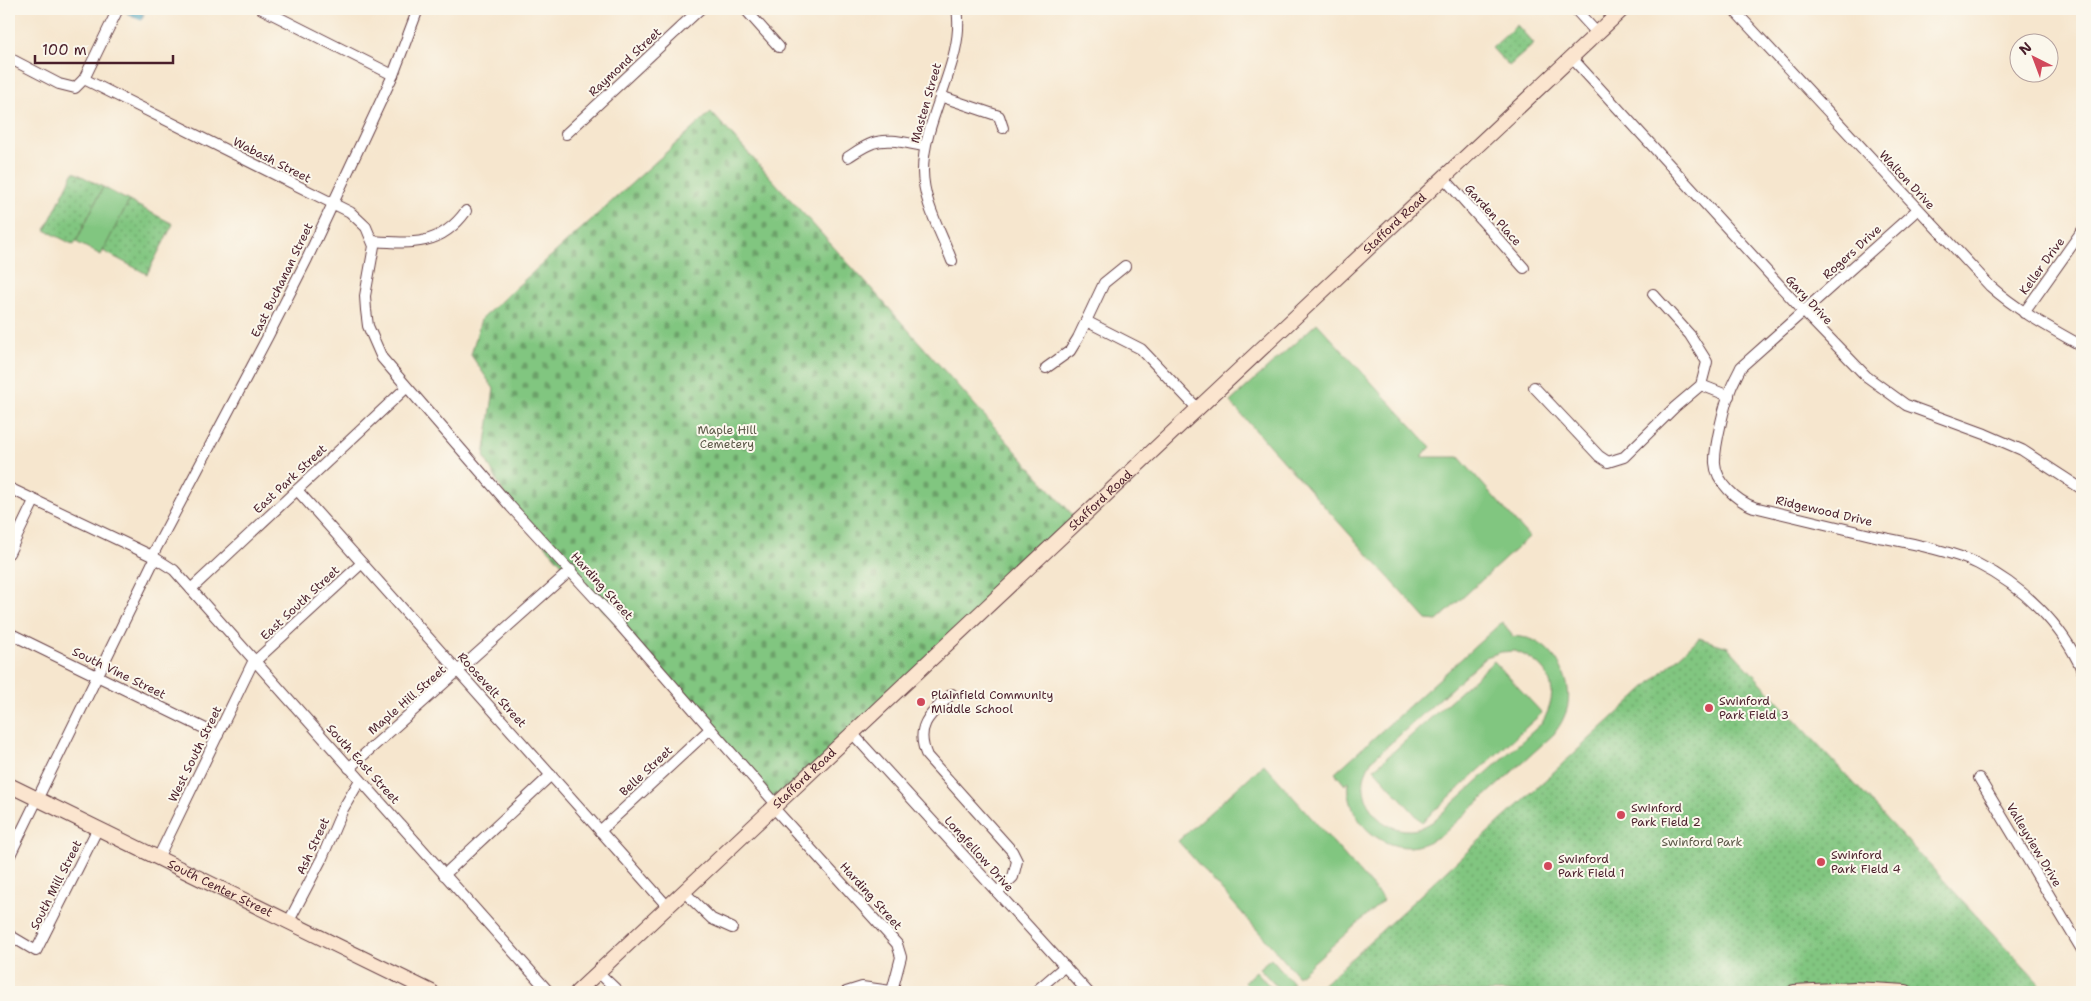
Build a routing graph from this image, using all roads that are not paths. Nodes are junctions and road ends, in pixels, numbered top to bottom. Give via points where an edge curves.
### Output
1 (118, 9) edge
2 (262, 9) edge
3 (418, 9) edge
4 (700, 9) edge
5 (745, 9) edge
6 (957, 9) edge
7 (1575, 9) edge
8 (1623, 9) edge
9 (1733, 9) edge
10 (1597, 33) junction
11 (779, 47) dead end
12 (1571, 57) junction
13 (9, 58) edge
14 (393, 74) junction
15 (84, 79) junction
16 (940, 96) junction
17 (1003, 128) dead end
18 (566, 134) dead end
19 (925, 146) junction
20 (848, 157) dead end
21 (1444, 178) junction
22 (333, 204) junction
23 (1917, 210) junction
24 (466, 212) dead end
25 (2081, 232) edge
26 (373, 241) junction
27 (952, 261) dead end
28 (1125, 266) dead end
29 (1524, 268) dead end
30 (1653, 294) dead end
31 (1804, 312) junction
32 (2024, 313) junction
33 (1086, 321) junction
34 (2082, 346) edge
35 (1046, 368) dead end
36 (1701, 385) junction
37 (1534, 387) dead end
38 (406, 388) junction
39 (1729, 396) junction
40 (1198, 409) junction
41 (9, 488) edge
42 (2082, 489) edge
43 (297, 490) junction
44 (34, 501) junction
45 (9, 553) edge
46 (154, 557) junction
47 (362, 563) junction
48 (571, 570) junction
49 (191, 589) junction
50 (9, 633) edge
51 (255, 662) junction
52 (2082, 670) edge
53 (458, 672) junction
54 (97, 676) junction
55 (952, 694) dead end
56 (710, 729) junction
57 (852, 733) junction
58 (218, 735) junction
59 (349, 768) junction
60 (551, 775) junction
61 (1979, 778) dead end
62 (360, 780) junction
63 (9, 785) edge
64 (37, 798) junction
65 (775, 805) junction
66 (98, 828) junction
67 (600, 831) junction
68 (9, 857) edge
69 (158, 858) junction
70 (444, 874) junction
71 (683, 891) junction
72 (997, 892) junction
73 (668, 907) junction
74 (288, 923) junction
75 (732, 928) dead end
76 (9, 935) edge
77 (2082, 950) edge
78 (1065, 966) junction
79 (598, 972) junction
80 (432, 992) edge
81 (548, 992) edge
82 (577, 992) edge
83 (619, 992) edge
84 (846, 992) edge
85 (895, 992) edge
86 (1035, 992) edge
87 (1088, 992) edge
88 (1794, 992) edge
89 (1906, 992) edge

1 - 15 street
2 - 14 street
3 - 14 street, East Buchanan Street
4 - 18 street, Raymond Street
5 - 11 street
6 - 16 street, Masten Street via 959,29
7 - 10 street
8 - 10 street, Stafford Road
9 - 23 street, Walton Drive
10 - 12 street, Stafford Road
12 - 21 street, Stafford Road
12 - 31 street, Gary Drive
13 - 15 street via 59,84 75,88
14 - 22 street, East Buchanan Street
15 - 22 street, Wabash Street
16 - 17 street via 999,116
16 - 19 street, Masten Street
19 - 20 street via 881,142
19 - 27 street, Masten Street via 923,171 929,204
21 - 29 street, Garden Place
21 - 40 street, Stafford Road
22 - 26 street, Wabash Street via 358,218
22 - 46 street, East Buchanan Street
23 - 31 street, Rogers Drive
23 - 32 street, Walton Drive via 1990,286
24 - 26 street via 451,228 430,240 407,244
25 - 32 street, Keller Drive
26 - 38 street via 374,255 365,296 368,326 382,358
28 - 33 street via 1104,283
30 - 36 street via 1690,335 1707,362
31 - 39 street, Ridgewood Drive via 1742,367
31 - 42 street, Gary Drive via 1866,376 1897,400 2022,450
32 - 34 street, Walton Drive
33 - 35 street via 1070,351
33 - 40 street via 1141,349
36 - 37 street via 1624,457 1608,462
36 - 39 street
38 - 43 street, East Park Street
38 - 48 street, Harding Street
39 - 52 street, Ridgewood Drive via 1715,463 1724,484 1740,500 1754,507 1922,546 1976,563 2008,583 2058,628
40 - 57 street, Stafford Road
41 - 44 street, South East Street
43 - 47 street, Roosevelt Street
43 - 49 street, East Park Street
44 - 45 street
44 - 46 street, South East Street
46 - 49 street, South East Street via 174,570
46 - 54 street, East Buchanan Street
47 - 51 street, East South Street
47 - 53 street, Roosevelt Street
48 - 53 street, Maple Hill Street
48 - 56 street, Harding Street
49 - 51 street, South East Street
50 - 54 street, South Vine Street
51 - 58 street, West South Street
51 - 59 street, South East Street
53 - 59 street, Maple Hill Street
53 - 60 street, Roosevelt Street
54 - 58 street, South Vine Street
54 - 64 street, East Buchanan Street
55 - 72 street via 922,727 921,743 927,756 1012,851 1017,861 1013,877
56 - 65 street, Harding Street
56 - 67 street, Belle Street
57 - 65 street, Stafford Road
57 - 72 street, Longfellow Drive
58 - 69 street, West South Street
59 - 62 street, South East Street
60 - 67 street, Roosevelt Street
60 - 70 street
61 - 77 street, Valleyview Drive
62 - 70 street, South East Street
62 - 74 street, Ash Street
63 - 64 street, South Center Street
64 - 66 street, South Center Street
64 - 68 street, East Buchanan Street
65 - 71 street, Stafford Road
65 - 85 street, Harding Street via 897,944 901,957
66 - 69 street, South Center Street
66 - 76 street, South Mill Street via 36,951
67 - 73 street, Roosevelt Street
69 - 74 street, South Center Street
70 - 81 street, South East Street
71 - 73 street, Stafford Road
71 - 75 street via 712,919
72 - 78 street, Longfellow Drive
73 - 79 street, Stafford Road
74 - 80 street, South Center Street
78 - 86 street
78 - 87 street, Longfellow Drive
79 - 82 street, Stafford Road
79 - 83 street
84 - 85 street via 862,987
88 - 89 street via 1838,989

